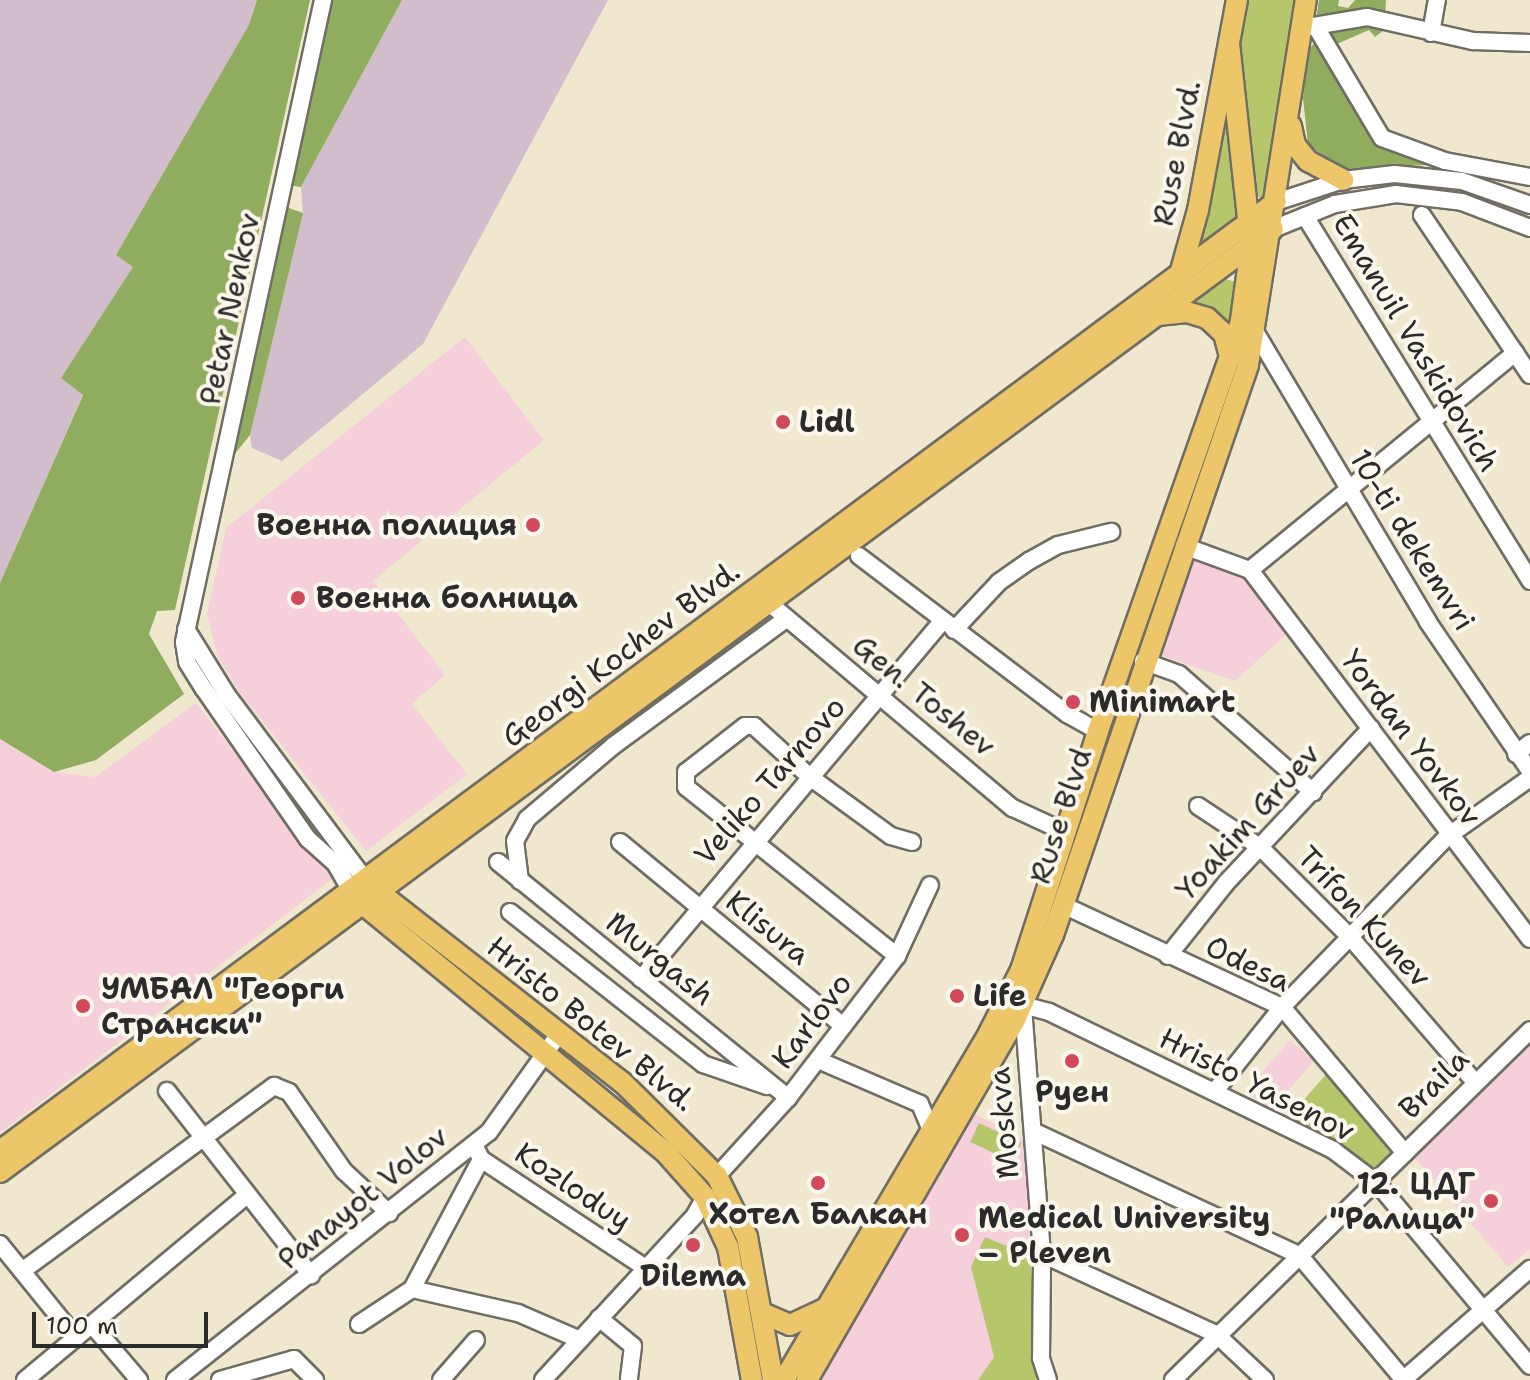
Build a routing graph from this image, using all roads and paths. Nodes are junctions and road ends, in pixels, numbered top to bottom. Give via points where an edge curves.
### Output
1 (323, 0) edge
2 (1237, 0) edge
3 (1306, 0) edge
4 (1437, 0) edge
5 (1309, 27) junction
6 (1431, 33) junction
7 (1229, 43) junction
8 (1529, 49) edge
9 (1289, 114) junction
10 (1530, 177) edge
11 (1343, 180) junction
12 (1276, 202) junction
13 (1530, 205) edge
14 (1422, 215) dead end
15 (1305, 216) junction
16 (1250, 221) junction
17 (1530, 228) edge
18 (1273, 229) junction
19 (1251, 246) junction
20 (1180, 274) junction
21 (1158, 315) junction
22 (1256, 333) junction
23 (1515, 353) junction
24 (1230, 357) junction
25 (1530, 375) edge
26 (1431, 424) junction
27 (1346, 488) junction
28 (1111, 532) dead end
29 (1184, 546) junction
30 (859, 556) dead end
31 (1250, 570) junction
32 (1530, 581) edge
33 (762, 598) junction
34 (786, 619) junction
35 (948, 626) junction
36 (1143, 661) junction
37 (711, 673) junction
38 (674, 674) junction
39 (880, 696) junction
40 (1371, 728) junction
41 (1098, 731) junction
42 (1523, 748) edge
43 (1530, 771) edge
44 (810, 777) junction
45 (1530, 778) edge
46 (1313, 792) junction
47 (1198, 806) dead end
48 (1065, 832) junction
49 (1448, 836) junction
50 (620, 842) dead end
51 (912, 842) dead end
52 (752, 844) junction
53 (1260, 847) junction
54 (498, 862) dead end
55 (520, 881) junction
56 (930, 885) dead end
57 (366, 894) junction
58 (1063, 905) junction
59 (699, 908) junction
60 (510, 912) dead end
61 (1351, 938) junction
62 (1530, 939) edge
63 (897, 956) junction
64 (1168, 956) junction
65 (641, 979) junction
66 (1023, 1005) junction
67 (1282, 1007) junction
68 (843, 1026) junction
69 (1530, 1030) edge
70 (559, 1034) junction
71 (996, 1036) junction
72 (545, 1053) junction
73 (1026, 1053) junction
74 (818, 1060) junction
75 (1475, 1082) junction
76 (768, 1086) junction
77 (167, 1091) dead end
78 (1215, 1091) junction
79 (788, 1098) junction
80 (931, 1130) junction
81 (1035, 1132) junction
82 (202, 1138) junction
83 (0, 1151) edge
84 (477, 1152) junction
85 (1405, 1153) junction
86 (0, 1172) edge
87 (717, 1176) junction
88 (1378, 1184) junction
89 (246, 1196) junction
90 (705, 1197) junction
91 (389, 1213) junction
92 (0, 1244) edge
93 (1042, 1254) junction
94 (1299, 1255) junction
95 (647, 1269) junction
96 (1530, 1269) edge
97 (22, 1271) junction
98 (311, 1275) junction
99 (412, 1289) junction
100 (833, 1301) junction
101 (1481, 1311) junction
102 (762, 1313) junction
103 (599, 1318) junction
104 (359, 1324) dead end
105 (94, 1327) junction
106 (1216, 1334) junction
107 (76, 1338) junction
108 (578, 1339) junction
109 (476, 1340) dead end
110 (1530, 1366) edge
111 (181, 1379) edge
112 (25, 1380) edge
113 (139, 1380) edge
114 (220, 1380) edge
115 (315, 1380) edge
116 (441, 1380) edge
117 (543, 1380) edge
118 (629, 1380) edge
119 (752, 1380) edge
120 (773, 1380) edge
121 (784, 1380) edge
122 (807, 1380) edge
123 (1048, 1380) edge
124 (1173, 1380) edge
125 (1265, 1380) edge
126 (1404, 1380) edge

1 - 57 street, Petar Nenkov via 186,629 187,662 308,839
2 - 7 main road, Ruse Blvd.
3 - 5 main road
4 - 6 street
5 - 6 street via 1367,17
5 - 9 main road
5 - 10 street via 1382,138 1445,161
6 - 8 street
7 - 16 main road, Ruse Blvd.
7 - 20 main road, Ruse Blvd. via 1196,221
9 - 11 main road via 1300,153
9 - 12 main road
11 - 12 street
11 - 13 street via 1395,174 1445,178
12 - 16 main road, Georgi Kochev Blvd.
12 - 18 main road
14 - 23 street
15 - 17 street via 1353,199 1426,195 1495,211
15 - 18 street
15 - 26 street, Emanuil Vaskidovich
16 - 19 main road, Ruse Blvd.
16 - 20 main road, Georgi Kochev Blvd.
18 - 19 main road, Georgi Kochev Blvd.
18 - 22 main road, Ruse Blvd
19 - 21 main road, Georgi Kochev Blvd.
19 - 24 main road, Ruse Blvd
20 - 33 main road, Georgi Kochev Blvd.
21 - 24 main road via 1187,312 1207,318 1224,334
21 - 33 main road, Georgi Kochev Blvd.
22 - 27 street, 10-ti dekemvri
22 - 29 main road, Ruse Blvd
23 - 25 street
23 - 26 street
24 - 41 main road, Ruse Blvd
26 - 27 street
26 - 32 street, Emanuil Vaskidovich
27 - 31 street
27 - 42 street, 10-ti dekemvri
28 - 35 street, Veliko Tarnovo via 1058,545 1029,561
29 - 31 street
29 - 36 main road, Ruse Blvd
30 - 35 street
31 - 40 street, Yordan Yovkov
33 - 34 street, Gen. Toshev
33 - 38 main road, Georgi Kochev Blvd.
33 - 57 main road, Georgi Kochev Blvd.
34 - 37 street
34 - 39 street, Gen. Toshev
35 - 39 street, Veliko Tarnovo
35 - 41 street
36 - 46 street via 1179,674
36 - 58 main road, Ruse Blvd
37 - 38 street
37 - 55 street via 527,819 515,841
38 - 57 main road, Georgi Kochev Blvd.
39 - 44 street, Veliko Tarnovo
39 - 48 street, Gen. Toshev via 1013,808
40 - 46 street, Yoakim Gruev
40 - 49 street, Yordan Yovkov
41 - 48 main road, Ruse Blvd
42 - 43 street, 10-ti dekemvri
44 - 51 street via 891,836
44 - 52 street, Veliko Tarnovo
44 - 52 street via 754,726 745,726 686,772 686,787
45 - 49 street
46 - 53 street, Yoakim Gruev
47 - 53 street, Trifon Kunev
48 - 71 main road, Ruse Blvd
49 - 61 street
49 - 62 street, Yordan Yovkov
50 - 59 street, Klisura
52 - 59 street, Veliko Tarnovo
52 - 63 street
53 - 61 street, Trifon Kunev
53 - 64 street, Yoakim Gruev
54 - 55 street, Murgash
55 - 65 street, Murgash
56 - 63 street, Karlovo
57 - 70 main road, Hristo Botev Blvd.
57 - 72 main road, Hristo Botev Blvd.
57 - 83 main road, Georgi Kochev Blvd. via 128,1052
57 - 86 main road, Georgi Kochev Blvd.
58 - 64 street, Odesa
58 - 66 main road, Ruse Blvd
59 - 65 street, Veliko Tarnovo
59 - 68 street, Klisura
60 - 76 street via 703,1064
61 - 67 street
61 - 75 street, Trifon Kunev
63 - 68 street, Karlovo
64 - 67 street, Odesa
65 - 76 street, Murgash
66 - 71 main road, Ruse Blvd
66 - 73 street, Moskva
66 - 78 street, Hristo Yasenov
67 - 78 street
67 - 85 street, Odesa
68 - 74 street, Karlovo
69 - 75 street, Braila
70 - 72 street, Panayot Volov
70 - 87 main road, Hristo Botev Blvd. via 622,1082
71 - 73 street
71 - 80 main road, Ruse Blvd
71 - 122 main road, Ruse Blvd
72 - 84 street, Panayot Volov
72 - 90 main road, Hristo Botev Blvd. via 666,1153
73 - 81 street, Moskva
74 - 79 street, Karlovo
74 - 80 street via 920,1104
75 - 85 street, Braila
76 - 79 street, Murgash
77 - 82 street
78 - 88 street, Hristo Yasenov via 1333,1150
79 - 87 street, Karlovo
80 - 100 main road, Ruse Blvd
81 - 93 street, Moskva
81 - 94 street
82 - 89 street
82 - 91 street via 274,1086 289,1092 344,1171
82 - 97 street
84 - 91 street, Panayot Volov
84 - 95 street, Kozloduy
84 - 99 street
85 - 88 street, Braila
87 - 102 main road, Hristo Botev Blvd. via 747,1237
88 - 94 street, Braila
88 - 101 street, Hristo Yasenov
89 - 98 street
89 - 105 street
90 - 95 street
90 - 119 main road, Hristo Botev Blvd. via 728,1247
91 - 98 street, Panayot Volov
92 - 97 street
93 - 106 street
93 - 123 street, Moskva via 1041,1358
94 - 106 street, Braila
94 - 126 street
95 - 103 street
96 - 101 street
97 - 107 street
98 - 111 street, Panayot Volov
99 - 104 street
99 - 108 street via 530,1316
100 - 102 main road via 810,1320 790,1325
100 - 121 main road, Ruse Blvd
101 - 110 street, Hristo Yasenov
101 - 126 street
102 - 120 main road, Hristo Botev Blvd.
103 - 108 street
103 - 118 street via 633,1346
105 - 107 street
105 - 113 street
106 - 124 street, Braila
106 - 125 street
107 - 112 street
108 - 117 street
109 - 116 street
114 - 115 street via 294,1359

